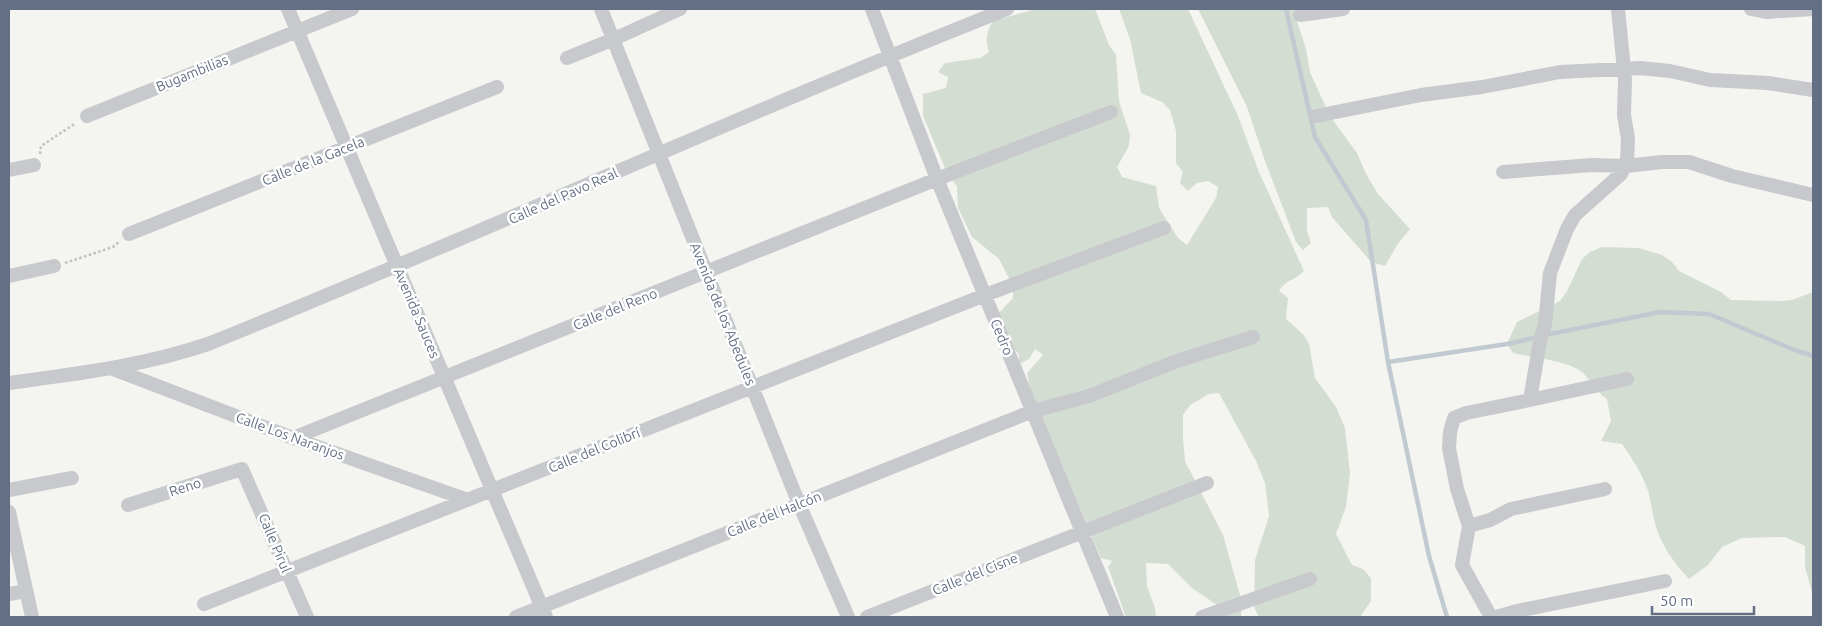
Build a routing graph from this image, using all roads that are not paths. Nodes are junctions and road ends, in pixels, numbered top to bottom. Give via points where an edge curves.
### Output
1 (288, 9) edge
2 (352, 9) edge
3 (601, 9) edge
4 (680, 9) edge
5 (872, 9) edge
6 (1007, 9) edge
7 (1342, 9) edge
8 (1618, 9) edge
9 (1751, 9) edge
10 (1813, 9) edge
11 (1300, 15) dead end
12 (297, 30) junction
13 (614, 39) junction
14 (890, 55) junction
15 (567, 58) dead end
16 (1624, 69) junction
17 (497, 87) dead end
18 (1813, 90) edge
19 (1111, 112) dead end
20 (87, 116) road end
21 (1316, 116) dead end
22 (347, 147) junction
23 (659, 154) junction
24 (34, 164) road end
25 (1626, 166) junction
26 (9, 170) edge
27 (1504, 172) dead end
28 (937, 180) junction
29 (1813, 195) edge
30 (1164, 228) dead end
31 (129, 234) road end
32 (54, 266) road end
33 (397, 266) junction
34 (706, 272) junction
35 (9, 276) edge
36 (985, 295) junction
37 (1252, 337) dead end
38 (113, 369) junction
39 (444, 377) junction
40 (1627, 379) dead end
41 (9, 383) edge
42 (753, 387) junction
43 (1530, 400) junction
44 (1033, 411) junction
45 (293, 438) junction
46 (242, 469) joint
47 (72, 478) dead end
48 (1207, 483) dead end
49 (1605, 489) dead end
50 (9, 490) edge
51 (492, 490) junction
52 (468, 500) junction
53 (800, 504) junction
54 (128, 505) dead end
55 (9, 512) edge
56 (1469, 526) junction
57 (1082, 532) junction
58 (287, 571) junction
59 (1310, 579) dead end
60 (1665, 581) dead end
61 (26, 591) junction
62 (9, 594) edge
63 (204, 604) dead end
64 (544, 612) edge
65 (32, 617) edge
66 (307, 617) edge
67 (516, 617) edge
68 (848, 617) edge
69 (868, 617) edge
70 (1117, 617) edge
71 (1202, 617) edge
72 (1491, 617) edge
73 (1496, 617) edge

1 - 12 street, Avenida Sauces
2 - 12 street, Bugambilias
3 - 13 street, Avenida de los Abedules
4 - 13 street
5 - 14 street, Cedro
6 - 14 street, Calle del Pavo Real
7 - 11 street
8 - 16 street
9 - 10 street via 1766,12
12 - 20 street, Bugambilias
12 - 22 street, Avenida Sauces
13 - 15 street
13 - 23 street, Avenida de los Abedules
14 - 23 street, Calle del Pavo Real
14 - 28 street, Cedro
16 - 18 street via 1663,70 1710,80 1768,83
16 - 21 street via 1560,72
16 - 25 street
17 - 22 street, Calle de la Gacela
19 - 28 street, Calle del Reno
22 - 31 street, Calle de la Gacela
22 - 33 street, Avenida Sauces
23 - 33 street, Calle del Pavo Real
23 - 34 street, Avenida de los Abedules
24 - 26 street
25 - 27 street via 1592,165
25 - 29 street via 1689,162
25 - 43 street via 1612,184 1575,214 1567,229 1550,273 1545,324
28 - 34 street, Calle del Reno
28 - 36 street, Cedro
30 - 36 street, Calle del Colibrí
32 - 35 street
33 - 38 street, Calle del Pavo Real via 208,344
33 - 39 street, Avenida Sauces
34 - 39 street, Calle del Reno
34 - 42 street, Avenida de los Abedules
36 - 42 street, Calle del Colibrí
36 - 44 street, Cedro
37 - 44 street, Calle del Halcón via 1177,360 1089,396
38 - 41 street, Calle del Pavo Real
38 - 45 street, Calle Los Naranjos
39 - 45 street, Calle del Reno
39 - 51 street, Avenida Sauces
40 - 43 street
42 - 51 street, Calle del Colibrí
42 - 53 street, Avenida de los Abedules
43 - 56 street via 1454,418 1449,448
44 - 53 street, Calle del Halcón
44 - 57 street, Cedro
45 - 52 street, Calle Los Naranjos
46 - 54 street, Reno
46 - 58 street, Calle Pirul
47 - 50 street
48 - 57 street, Calle del Cisne
49 - 56 street via 1510,509 1490,520
51 - 52 street, Calle del Colibrí
51 - 64 street, Avenida Sauces
52 - 58 street, Calle del Colibrí
53 - 64 street, Calle del Halcón
53 - 68 street, Avenida de los Abedules
55 - 61 street
56 - 72 street via 1462,565
57 - 69 street, Calle del Cisne
57 - 70 street, Cedro
58 - 63 street, Calle del Colibrí
58 - 66 street, Calle Pirul
59 - 71 street
60 - 73 street
61 - 62 street
61 - 65 street
64 - 67 street, Calle del Halcón

